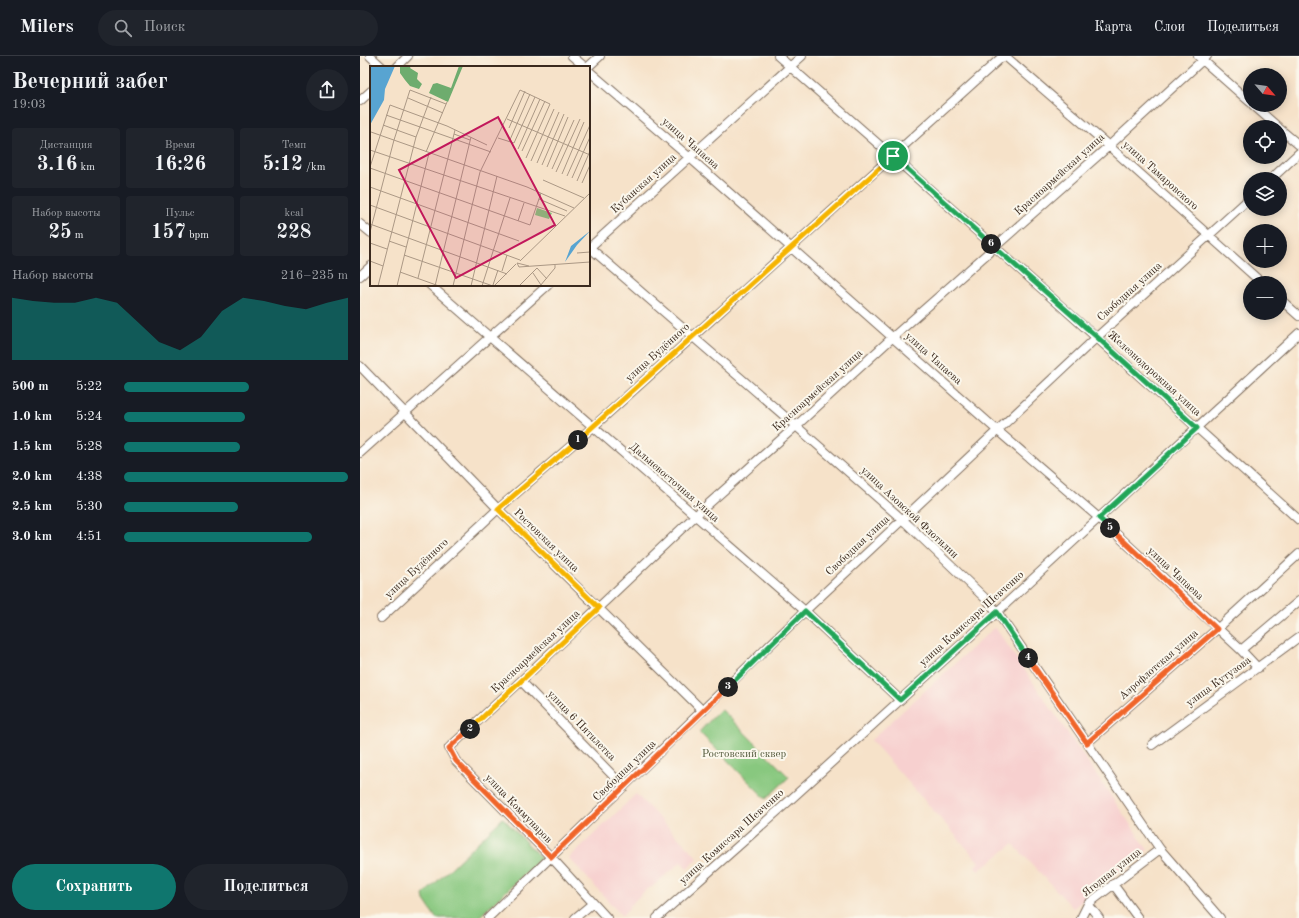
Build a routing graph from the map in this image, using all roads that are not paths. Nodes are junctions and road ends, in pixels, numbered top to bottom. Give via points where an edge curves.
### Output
1 (370, 56) edge
2 (408, 56) edge
3 (572, 56) edge
4 (600, 56) edge
5 (778, 56) edge
6 (802, 56) edge
7 (1004, 56) edge
8 (1202, 57) edge
9 (381, 66) edge
10 (398, 66) edge
11 (584, 66) edge
12 (589, 66) edge
13 (790, 67) junction
14 (590, 72) edge
15 (370, 92) edge
16 (1243, 95) edge
17 (360, 101) edge
18 (1261, 112) edge
19 (1270, 120) edge
20 (1287, 135) edge
21 (1299, 145) edge
22 (1109, 146) junction
23 (1299, 153) edge
24 (893, 156) junction
25 (690, 158) junction
26 (1279, 172) edge
27 (1243, 205) edge
28 (360, 224) edge
29 (370, 232) edge
30 (1210, 236) junction
31 (590, 247) edge
32 (792, 248) junction
33 (995, 248) junction
34 (590, 249) edge
35 (370, 267) edge
36 (360, 276) edge
37 (1254, 276) edge
38 (431, 286) edge
39 (547, 286) edge
40 (1287, 305) edge
41 (1299, 316) edge
42 (1299, 333) edge
43 (692, 336) junction
44 (489, 337) junction
45 (893, 337) junction
46 (1097, 337) junction
47 (360, 366) edge
48 (405, 413) junction
49 (594, 426) junction
50 (796, 426) junction
51 (1197, 428) junction
52 (998, 431) junction
53 (360, 453) edge
54 (498, 509) junction
55 (695, 516) junction
56 (1099, 518) junction
57 (903, 520) junction
58 (1299, 520) edge
59 (1299, 554) edge
60 (1299, 601) edge
61 (599, 608) junction
62 (805, 611) junction
63 (997, 612) junction
64 (381, 618) dead end
65 (1217, 629) junction
66 (1299, 637) edge
67 (1241, 650) junction
68 (1258, 668) junction
69 (521, 681) junction
70 (900, 700) junction
71 (703, 711) junction
72 (1087, 743) junction
73 (1152, 745) dead end
74 (449, 748) joint
75 (624, 787) junction
76 (1159, 847) junction
77 (551, 857) junction
78 (1113, 884) junction
79 (593, 903) junction
80 (1088, 904) junction
81 (488, 918) edge
82 (575, 918) edge
83 (607, 918) edge
84 (656, 918) edge
85 (1081, 918) edge
86 (1099, 918) edge
87 (1138, 918) edge
88 (1220, 918) edge

1 - 9 street
2 - 10 street
3 - 11 street
4 - 12 street
5 - 13 street, Железнодорожная улица
6 - 13 street, Кубанская улица
7 - 22 street, улица Тамаровского
7 - 24 street, улица Будённого
8 - 16 street
8 - 22 street, Красноармейская улица
13 - 24 street, Железнодорожная улица
13 - 25 street, Кубанская улица
14 - 25 street, улица Чапаева
15 - 17 street
18 - 19 street
20 - 21 street
22 - 30 street, улица Тамаровского
22 - 33 street, Красноармейская улица
23 - 26 street
24 - 32 street, улица Будённого
24 - 33 street, Железнодорожная улица
25 - 31 street, Кубанская улица
25 - 32 street, улица Чапаева
27 - 30 street, Свободная улица
28 - 29 street
30 - 37 street, улица Тамаровского
30 - 46 street, Свободная улица
32 - 43 street, улица Будённого
32 - 45 street, улица Чапаева
33 - 45 street, Красноармейская улица
33 - 46 street, Железнодорожная улица
34 - 43 street, улица Азовской Флотилии
35 - 36 street
38 - 44 street, Дальневосточная улица
39 - 44 street
40 - 41 street
42 - 51 street, улица Комиссара Шевченко
43 - 49 street, улица Будённого
43 - 50 street, улица Азовской Флотилии
44 - 48 street
44 - 49 street, Дальневосточная улица
45 - 50 street, Красноармейская улица
45 - 52 street, улица Чапаева
46 - 51 street, Железнодорожная улица
46 - 52 street, Свободная улица
47 - 48 street, Ростовская улица
48 - 53 street
48 - 54 street, Ростовская улица
49 - 54 street, улица Будённого
49 - 55 street, Дальневосточная улица
50 - 55 street, Красноармейская улица
50 - 57 street, улица Азовской Флотилии
51 - 56 street, улица Комиссара Шевченко
51 - 58 street, Железнодорожная улица
52 - 56 street, улица Чапаева
52 - 57 street, Свободная улица
54 - 61 street, Ростовская улица
54 - 64 street, улица Будённого
55 - 61 street, Красноармейская улица
55 - 62 street, Дальневосточная улица
56 - 63 street, улица Комиссара Шевченко
56 - 65 street, улица Чапаева
57 - 62 street, Свободная улица
57 - 63 street, улица Азовской Флотилии
59 - 65 street, Аэрофлотская улица
60 - 67 street
61 - 69 street, Красноармейская улица
61 - 71 street, Ростовская улица
62 - 70 street, Дальневосточная улица
62 - 71 street, Свободная улица
63 - 70 street, улица Комиссара Шевченко
63 - 72 street, улица Азовской Флотилии
65 - 67 street, улица Чапаева
65 - 72 street, Аэрофлотская улица
66 - 68 street, улица Кутузова
67 - 68 street, улица Чапаева
68 - 73 street, улица Кутузова
69 - 74 street, Красноармейская улица
69 - 75 street, улица 6 Пятилетка
70 - 84 street, улица Комиссара Шевченко
71 - 75 street, Свободная улица
72 - 76 street, улица Азовской Флотилии
74 - 77 street, улица Коммунаров via 456,761
75 - 77 street, Свободная улица
76 - 78 street, Ягодная улица
76 - 88 street, улица Азовской Флотилии
77 - 79 street, улица Коммунаров
77 - 81 street, Свободная улица
78 - 80 street, Ягодная улица
78 - 87 street
79 - 82 street
79 - 83 street, улица Коммунаров
80 - 85 street, Ягодная улица
80 - 86 street

